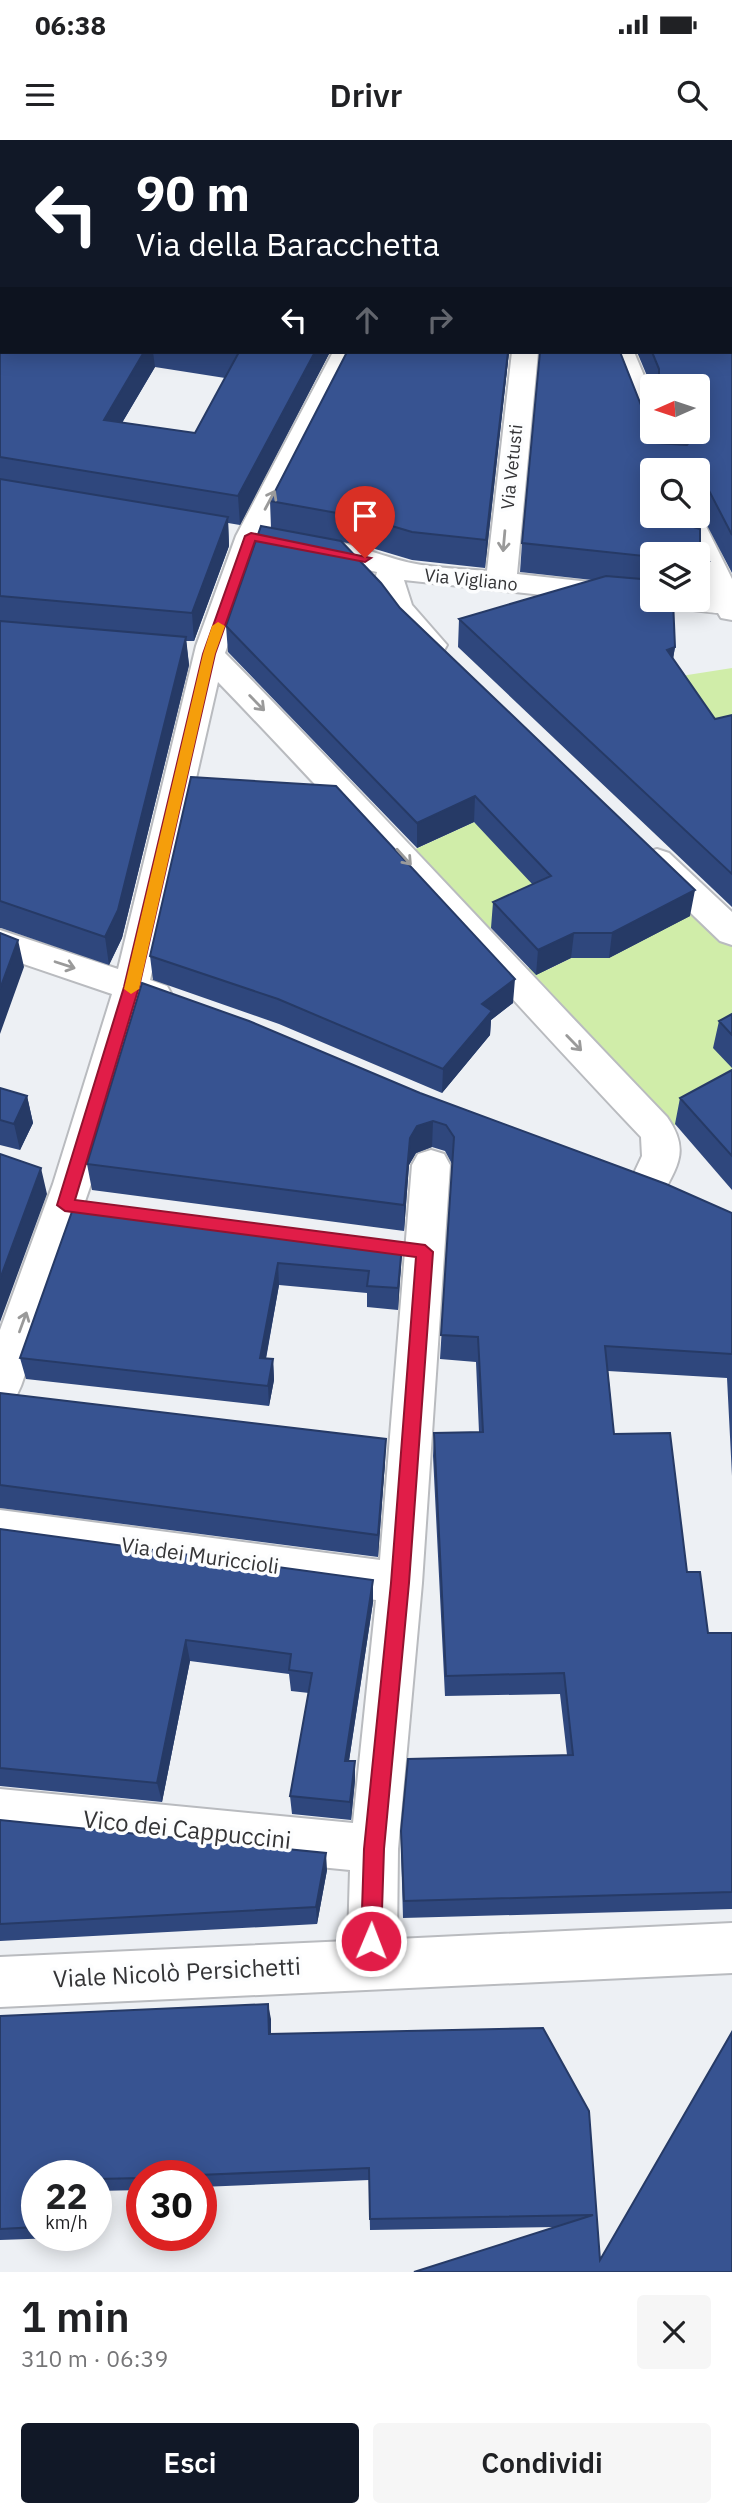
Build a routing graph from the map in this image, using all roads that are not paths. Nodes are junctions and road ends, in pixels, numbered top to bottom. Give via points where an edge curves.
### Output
1 (345, 354) edge
2 (525, 354) edge
3 (622, 354) edge
4 (664, 458) edge
5 (694, 528) edge
6 (238, 534) junction
7 (393, 568) junction
8 (501, 583) junction
9 (640, 597) edge
10 (710, 605) edge
11 (730, 607) edge
12 (195, 653) junction
13 (449, 663) edge
14 (638, 844) edge
15 (732, 932) edge
16 (0, 943) edge
17 (132, 987) junction
18 (188, 1007) edge
19 (431, 1165) dead end
20 (36, 1173) edge
21 (648, 1187) edge
22 (69, 1195) junction
23 (107, 1210) edge
24 (8, 1388) edge
25 (0, 1529) edge
26 (400, 1583) junction
27 (0, 1812) edge
28 (374, 1849) junction
29 (732, 1948) edge
30 (372, 1964) junction
31 (0, 1982) edge

6 -> 1 street
2 -> 8 street, Via Vetusti
3 - 4 street
5 - 11 street
6 - 7 street, Via Vigliano via 365,558
6 - 12 street
7 - 8 street, Via Vigliano
7 - 13 street via 389,582 400,610
8 - 9 street, Via Vigliano
10 - 11 street
12 - 17 street via 175,801
12 -> 21 street via 358,807 659,1133 663,1156
14 - 15 street
16 -> 17 street
17 - 18 street
17 - 22 street
19 - 26 street via 404,1249 391,1442
20 - 22 street
22 - 23 street
24 -> 22 street
25 - 26 street, Via dei Muriccioli
26 - 28 street
27 - 28 street, Vico dei Cappuccini
28 - 30 street
29 - 30 street, Viale Nicolò Persichetti
30 - 31 street, Viale Nicolò Persichetti

